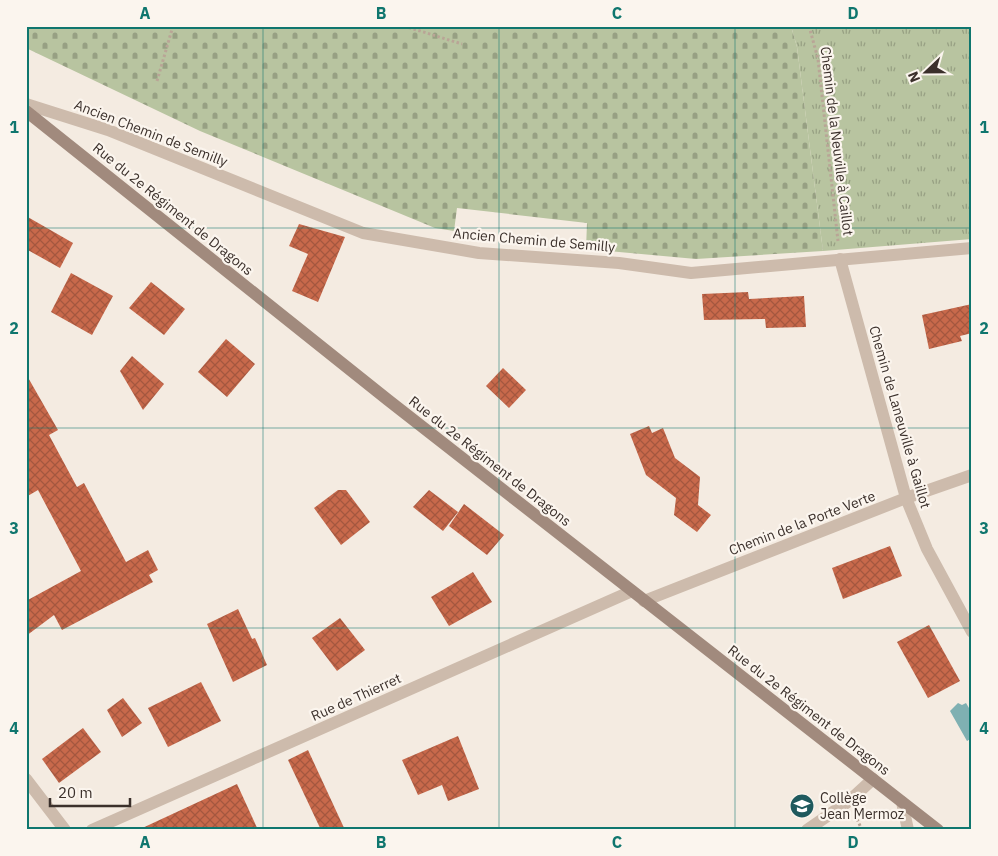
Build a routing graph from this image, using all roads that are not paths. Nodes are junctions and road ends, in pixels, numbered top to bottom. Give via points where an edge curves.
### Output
1 (26, 104) edge
2 (26, 111) edge
3 (972, 248) edge
4 (840, 259) junction
5 (972, 475) edge
6 (906, 498) junction
7 (632, 591) junction
8 (644, 600) junction
9 (972, 632) edge
10 (26, 779) edge
11 (873, 779) junction
12 (902, 802) junction
13 (65, 830) edge
14 (92, 830) edge
15 (807, 830) edge
16 (908, 830) edge
17 (938, 830) edge

1 - 4 street, Ancien Chemin de Semilly via 108,130 363,233 479,253 619,263 691,273
2 - 7 street, Rue du 2e Régiment de Dragons
3 - 4 street, Ancien Chemin de Semilly
4 - 6 street, Chemin de Laneuville à Gaillot
5 - 6 street, Chemin de la Porte Verte
6 - 8 street, Chemin de la Porte Verte
6 - 9 street, Chemin de Laneuville à Gaillot via 926,549
7 - 8 street, Rue du 2e Régiment de Dragons
7 - 14 street, Rue de Thierret
8 - 11 street, Rue du 2e Régiment de Dragons
10 - 13 street
11 - 12 street, Rue du 2e Régiment de Dragons
11 - 15 street via 849,801
12 - 16 street
12 - 17 street, Rue du 2e Régiment de Dragons

